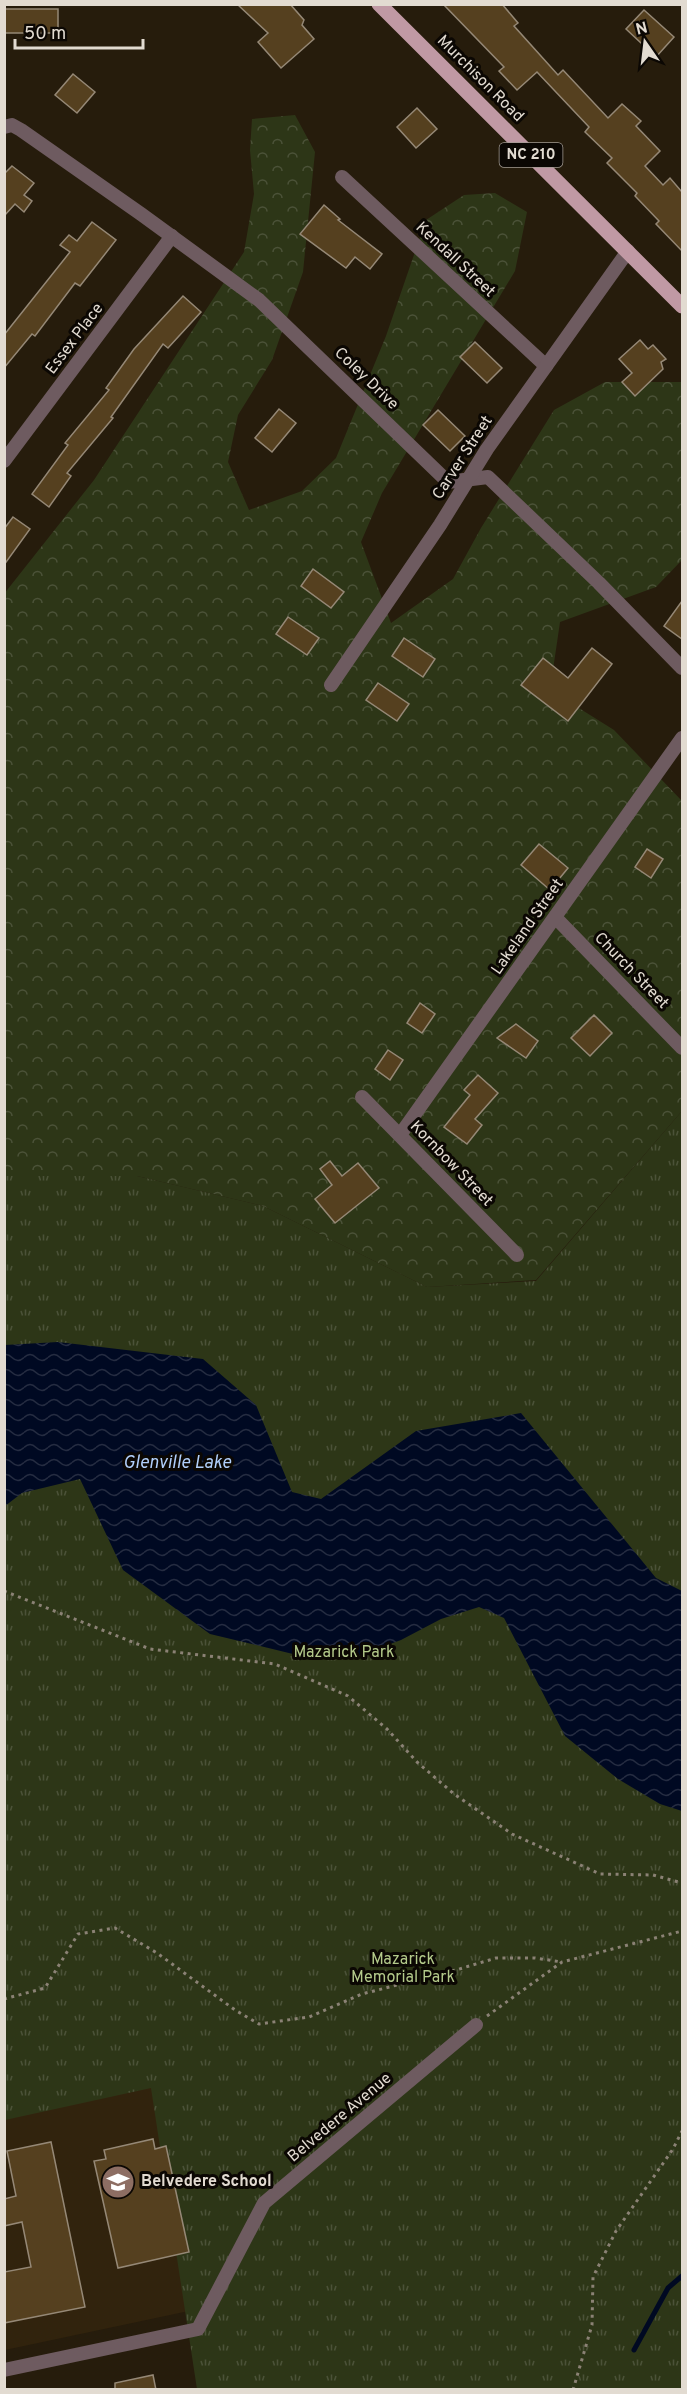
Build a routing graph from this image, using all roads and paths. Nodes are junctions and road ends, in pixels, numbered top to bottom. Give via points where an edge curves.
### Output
1 (379, 4) edge
2 (4, 127) edge
3 (342, 177) dead end
4 (172, 236) junction
5 (628, 251) junction
6 (682, 306) edge
7 (546, 366) junction
8 (4, 461) edge
9 (468, 481) junction
10 (682, 668) edge
11 (331, 685) dead end
12 (682, 738) edge
13 (555, 917) junction
14 (682, 1048) edge
15 (362, 1097) dead end
16 (400, 1136) junction
17 (517, 1255) dead end
18 (4, 1591) edge
19 (682, 1883) edge
20 (682, 1931) edge
21 (562, 1962) junction
22 (4, 1999) edge
23 (476, 2025) joint
24 (682, 2131) edge
25 (4, 2370) edge
26 (573, 2390) edge

1 - 5 main road, Murchison Road / NC 210
2 - 4 street, Coley Drive via 12,125 21,130
3 - 7 street, Kendall Street
4 - 8 street, Essex Place
4 - 9 street, Coley Drive via 259,300 448,482
5 - 6 main road, Murchison Road / NC 210
5 - 7 street, Carver Street
7 - 9 street, Carver Street
9 - 10 street, Coley Drive via 488,477
9 - 11 street, Carver Street
12 - 13 street, Lakeland Street
13 - 14 street, Church Street
13 - 16 street, Lakeland Street
15 - 16 street, Kornbow Street
16 - 17 street, Kornbow Street
18 - 19 path via 150,1649 286,1668 348,1696 454,1794 512,1834 600,1874 653,1875
20 - 21 path
21 - 22 path via 496,1958 362,1994 309,2017 259,2024 115,1928 78,1934 45,1989
21 - 23 path
23 - 25 street, Belvedere Avenue via 264,2203 198,2329
24 - 26 path via 616,2231 593,2277 592,2325

